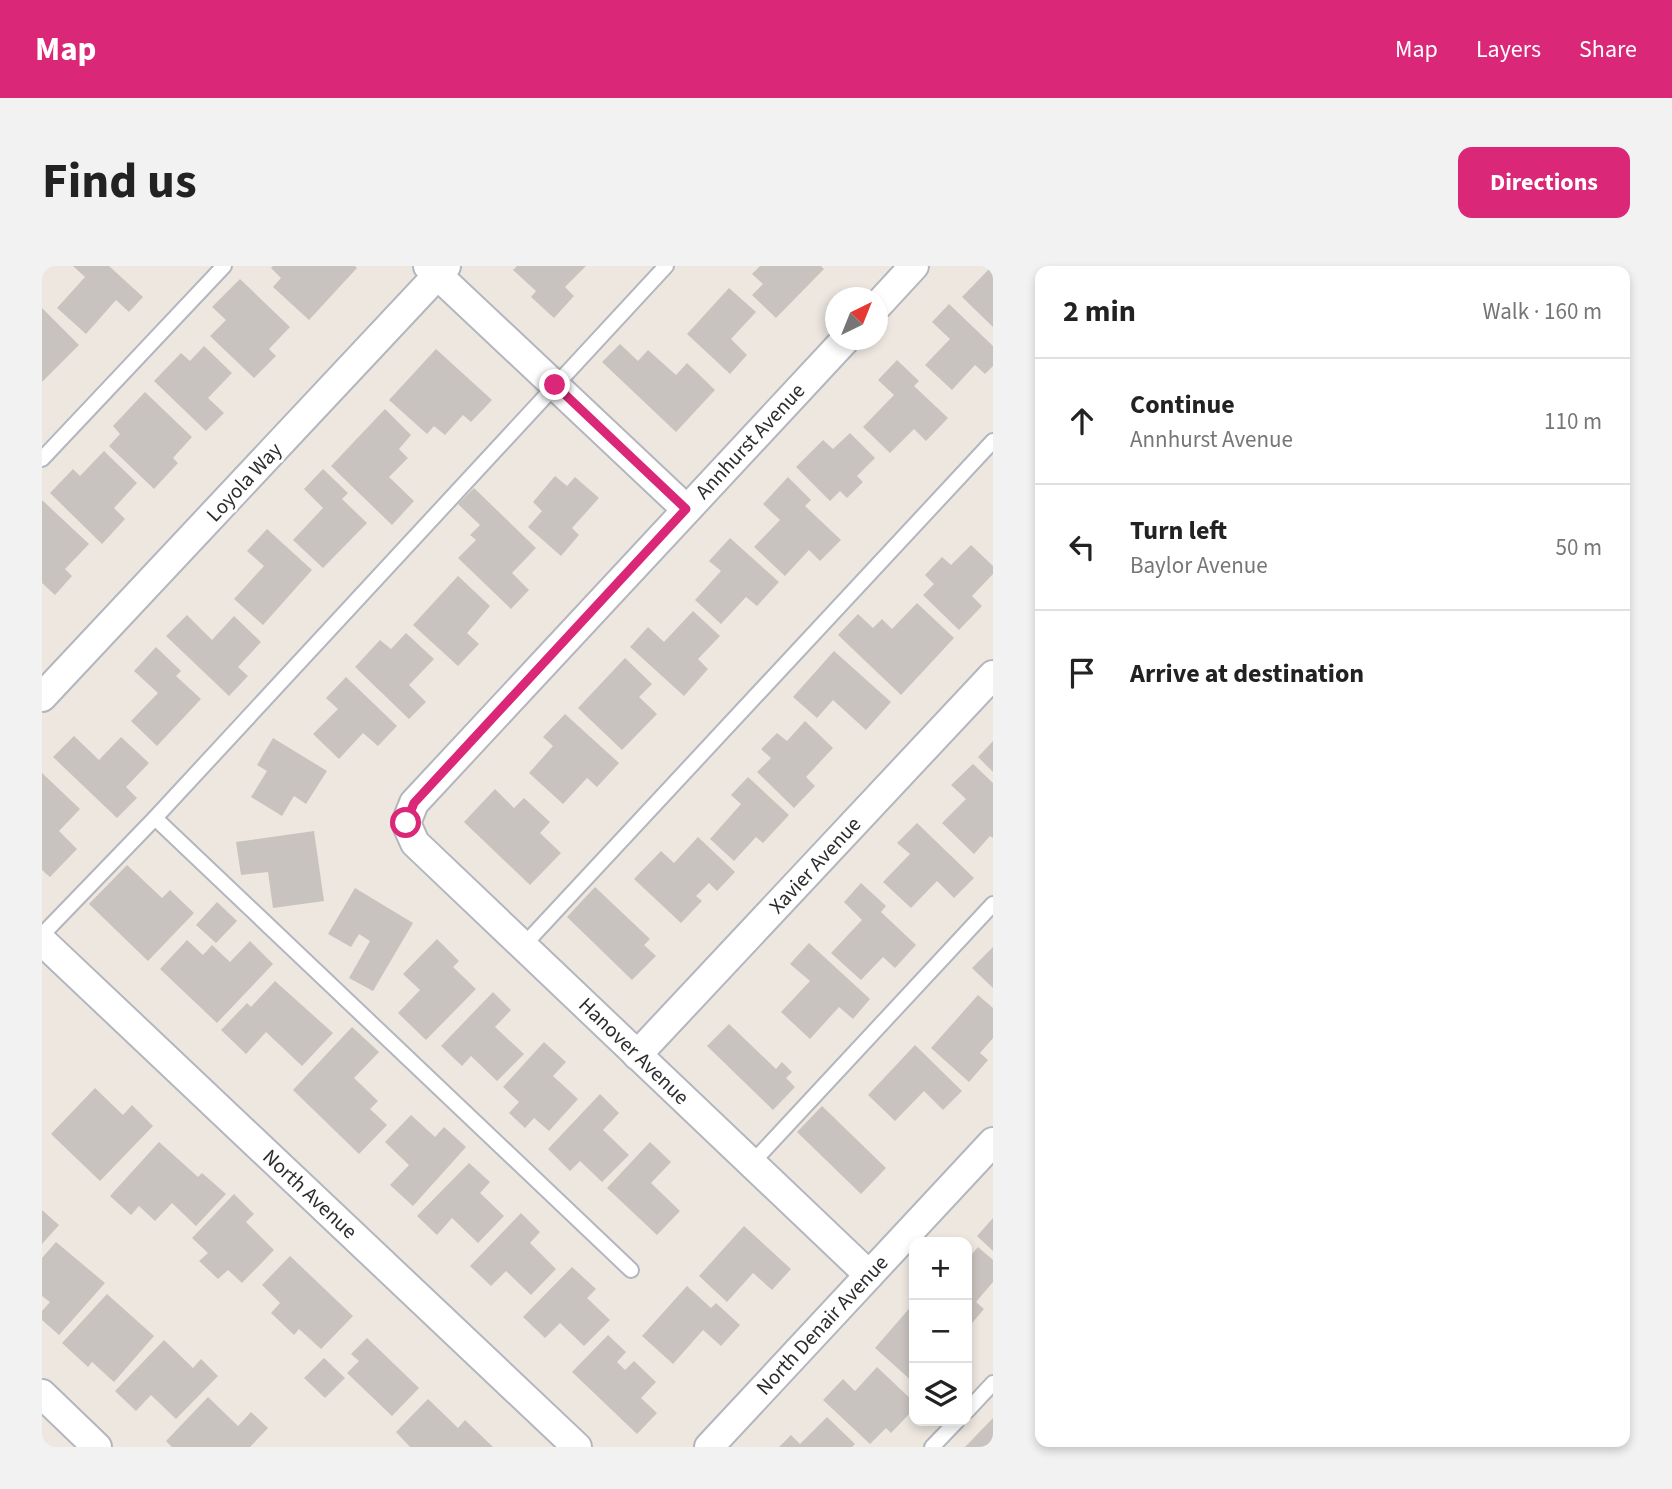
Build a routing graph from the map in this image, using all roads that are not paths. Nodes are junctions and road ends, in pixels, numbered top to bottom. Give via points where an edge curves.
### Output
1 (224, 266) edge
2 (666, 266) edge
3 (914, 266) edge
4 (437, 269) edge
5 (888, 293) edge
6 (836, 350) edge
7 (555, 385) junction
8 (993, 441) edge
9 (42, 459) edge
10 (686, 509) junction
11 (993, 675) edge
12 (42, 697) edge
13 (155, 818) junction
14 (406, 823) joint
15 (993, 904) edge
16 (42, 935) edge
17 (42, 942) edge
18 (523, 946) junction
19 (637, 1055) junction
20 (993, 1142) edge
21 (752, 1163) junction
22 (631, 1270) dead end
23 (869, 1275) junction
24 (993, 1383) edge
25 (42, 1394) edge
26 (972, 1406) edge
27 (952, 1426) edge
28 (97, 1447) edge
29 (577, 1447) edge
30 (709, 1447) edge
31 (932, 1447) edge

1 - 9 lane
2 - 7 lane
3 - 5 street
4 - 7 street
4 - 12 street, Loyola Way
6 - 10 street, Annhurst Avenue
7 - 10 street
7 - 13 lane
8 - 18 lane
10 - 14 street, Annhurst Avenue via 414,803
11 - 19 street, Xavier Avenue
13 - 16 lane
13 - 22 lane
14 - 18 street, Hanover Avenue via 415,844
15 - 21 lane
17 - 29 street, North Avenue
18 - 19 street, Hanover Avenue
19 - 21 street, Hanover Avenue
20 - 23 street, North Denair Avenue
21 - 23 street, Hanover Avenue
23 - 30 street, North Denair Avenue
24 - 26 lane
25 - 28 street
27 - 31 lane

